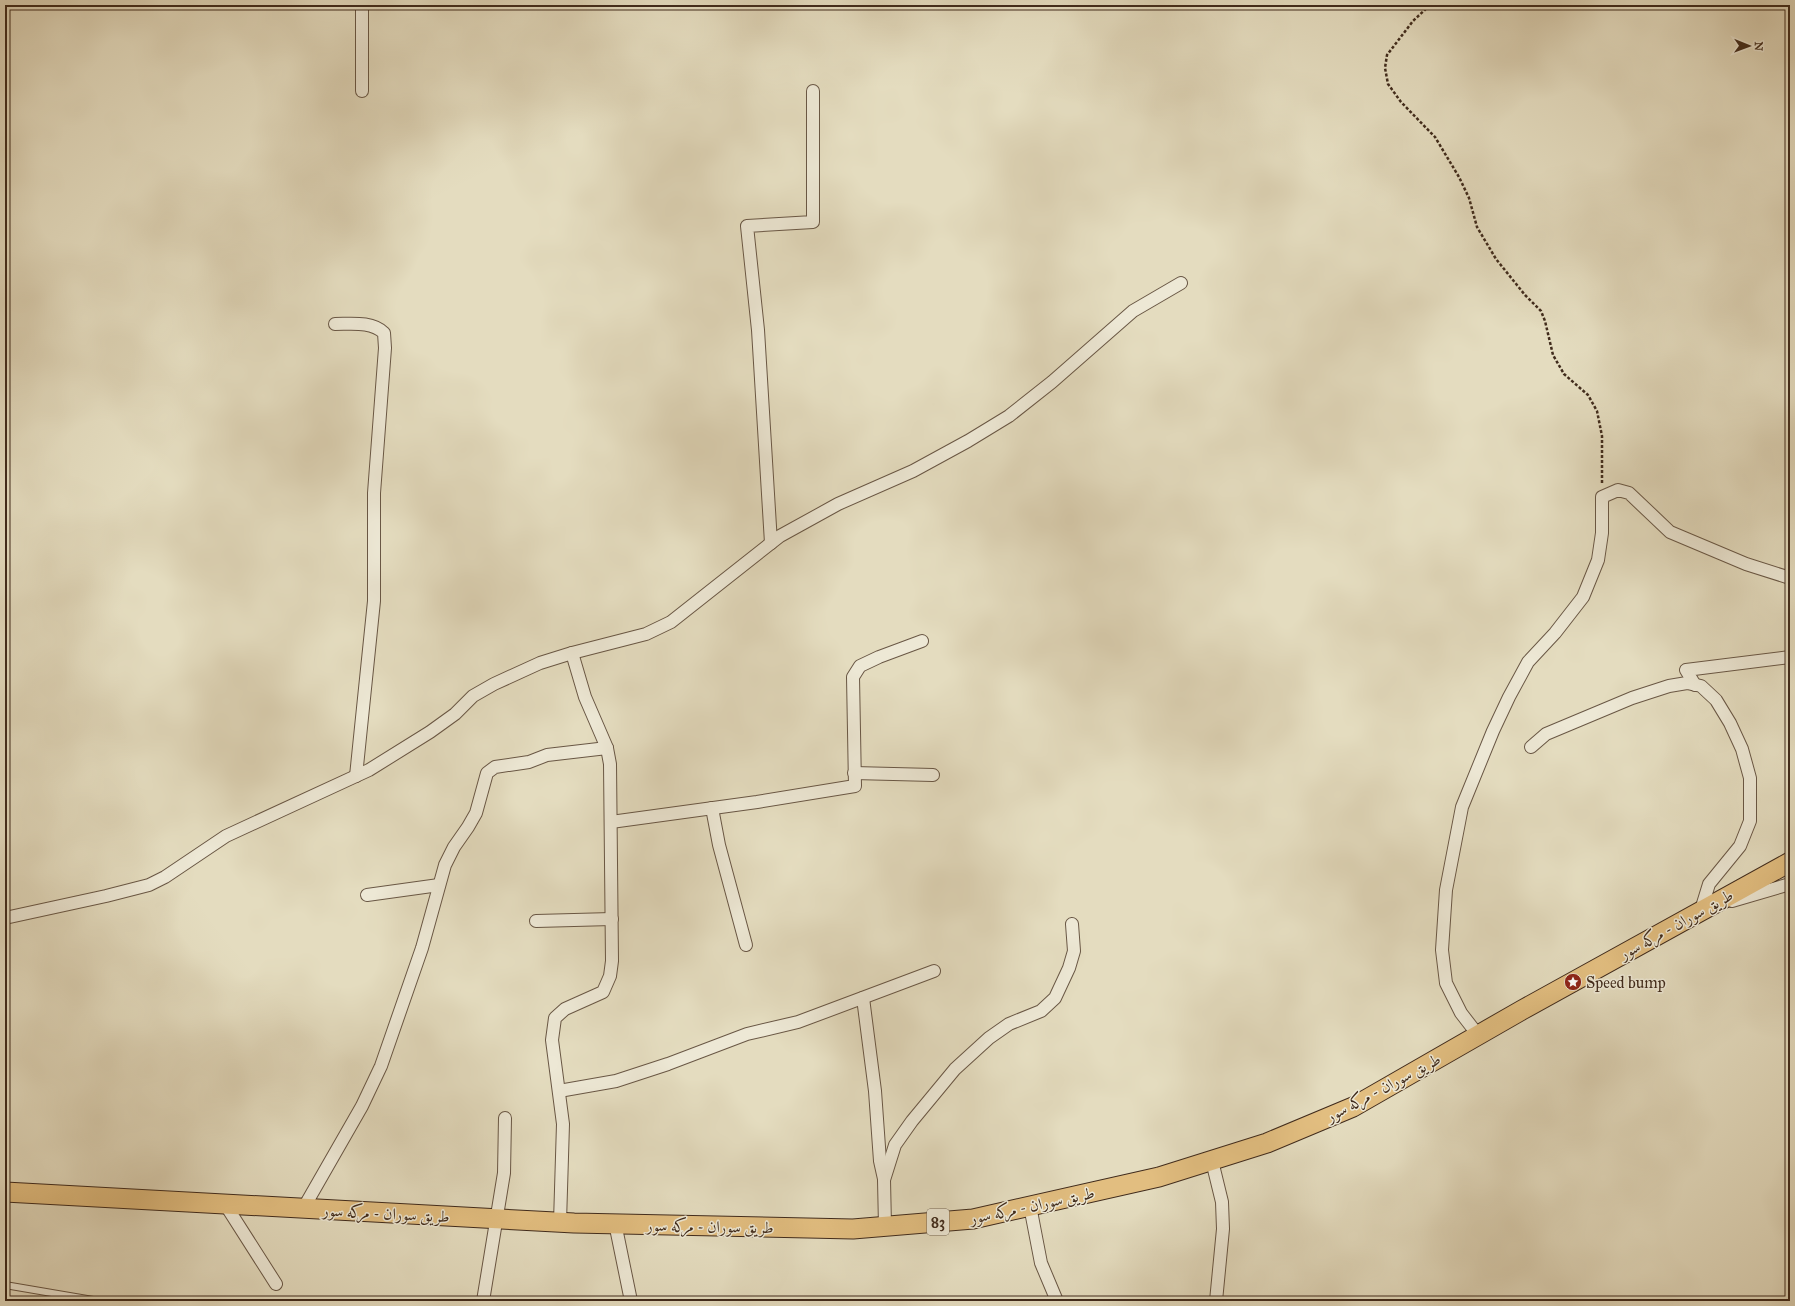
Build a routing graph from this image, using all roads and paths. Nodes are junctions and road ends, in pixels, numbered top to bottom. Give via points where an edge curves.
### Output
1 (362, 5) edge
2 (1430, 5) edge
3 (362, 91) dead end
4 (813, 91) dead end
5 (1181, 282) dead end
6 (335, 324) dead end
7 (1602, 497) junction
8 (771, 543) junction
9 (1790, 578) edge
10 (922, 641) dead end
11 (572, 653) junction
12 (1790, 657) edge
13 (1695, 685) junction
14 (1531, 747) dead end
15 (607, 748) junction
16 (854, 773) junction
17 (933, 775) dead end
18 (356, 776) junction
19 (712, 808) junction
20 (611, 822) junction
21 (1790, 862) edge
22 (1790, 884) edge
23 (440, 885) junction
24 (367, 895) dead end
25 (1701, 910) junction
26 (5, 918) edge
27 (612, 919) junction
28 (536, 921) dead end
29 (1072, 924) dead end
30 (746, 945) dead end
31 (934, 971) dead end
32 (863, 998) junction
33 (1478, 1035) junction
34 (559, 1091) junction
35 (505, 1118) dead end
36 (1212, 1161) junction
37 (884, 1180) junction
38 (5, 1192) edge
39 (225, 1204) junction
40 (1030, 1206) junction
41 (303, 1209) junction
42 (497, 1218) junction
43 (560, 1222) junction
44 (615, 1223) junction
45 (885, 1226) junction
46 (276, 1284) dead end
47 (5, 1285) edge
48 (93, 1300) dead end
49 (483, 1301) edge
50 (631, 1301) edge
51 (1057, 1301) edge
52 (1216, 1301) edge

1 - 3 street
2 - 7 path via 1387,55 1385,68 1388,84 1434,138 1459,177 1469,198 1477,227 1492,252 1525,295 1541,311 1546,321 1553,355 1564,374 1588,395 1597,411 1602,436
4 - 8 street via 813,222 747,226 759,338
5 - 8 street via 1133,312 1009,416 920,467 838,504
6 - 18 street via 372,325 384,333 374,493 374,601
7 - 9 street via 1618,490 1629,493 1670,532 1746,564
7 - 33 street via 1602,533 1598,560 1583,597 1528,662 1493,731 1462,807 1446,890 1442,950 1446,983 1461,1013
8 - 11 street via 671,622 646,634
10 - 16 street via 860,666 853,677
11 - 15 street via 585,697
11 - 18 street via 540,663 494,684 473,696 455,714 430,732
12 - 13 street via 1686,670
13 - 14 street via 1687,683 1669,686 1632,698 1546,734
13 - 25 street via 1701,686 1716,700 1730,723 1742,749 1750,778 1750,821 1740,846 1709,884
15 - 20 street via 610,764
15 - 23 street via 547,755 529,762 495,767 487,773 476,813 445,865
16 - 17 street
16 - 19 street via 854,786
18 - 26 street via 226,836 149,885
19 - 20 street
19 - 30 street
20 - 27 street
21 - 25 main road, طريق سوران - مركه سور / 83
22 - 25 street
23 - 24 street
23 - 41 street via 422,948 380,1066 362,1106
25 - 33 main road, طريق سوران - مركه سور / 83
27 - 28 street
27 - 34 street via 612,961 610,976 603,992 564,1009 555,1018 552,1040
29 - 37 street via 1074,951 1056,998 1041,1010 1008,1024 955,1069 895,1145
31 - 32 street
32 - 34 street via 798,1022 747,1034 616,1081
32 - 37 street
33 - 36 main road, طريق سوران - مركه سور / 83 via 1353,1107 1267,1144
34 - 43 street via 563,1124
35 - 42 street via 504,1173
36 - 40 main road, طريق سوران - مركه سور / 83 via 1159,1177
36 - 52 street via 1222,1202 1223,1229
37 - 45 street
38 - 39 main road, طريق سوران - مركه سور / 83
39 - 41 main road, طريق سوران - مركه سور / 83
39 - 46 street
40 - 45 main road, طريق سوران - مركه سور / 83 via 973,1219
40 - 51 street via 1041,1263
41 - 42 main road, طريق سوران - مركه سور / 83
42 - 43 main road, طريق سوران - مركه سور / 83
42 - 49 street
43 - 44 main road, طريق سوران - مركه سور / 83
44 - 45 main road, طريق سوران - مركه سور / 83 via 853,1229
44 - 50 street
47 - 48 lane

